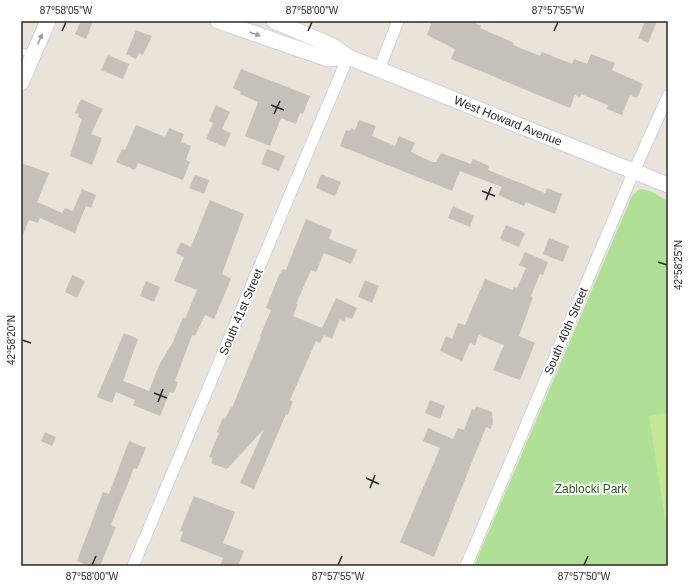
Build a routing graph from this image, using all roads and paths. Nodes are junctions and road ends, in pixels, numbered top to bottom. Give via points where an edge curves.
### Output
1 (48, 21) edge
2 (218, 21) edge
3 (398, 21) edge
4 (280, 32) edge
5 (27, 54) edge
6 (348, 57) junction
7 (378, 69) junction
8 (21, 83) edge
9 (668, 96) edge
10 (634, 172) junction
11 (668, 185) edge
12 (133, 566) edge
13 (466, 566) edge

5 -> 1 street
2 -> 4 street, West Howard Avenue
3 - 7 street
4 - 6 street, West Howard Avenue via 333,46
5 - 8 street
6 - 7 street, West Howard Avenue
6 - 12 street, South 41st Street
7 - 10 street, West Howard Avenue
9 - 10 street, South 40th Street
10 - 11 street, West Howard Avenue
10 - 13 street, South 40th Street

